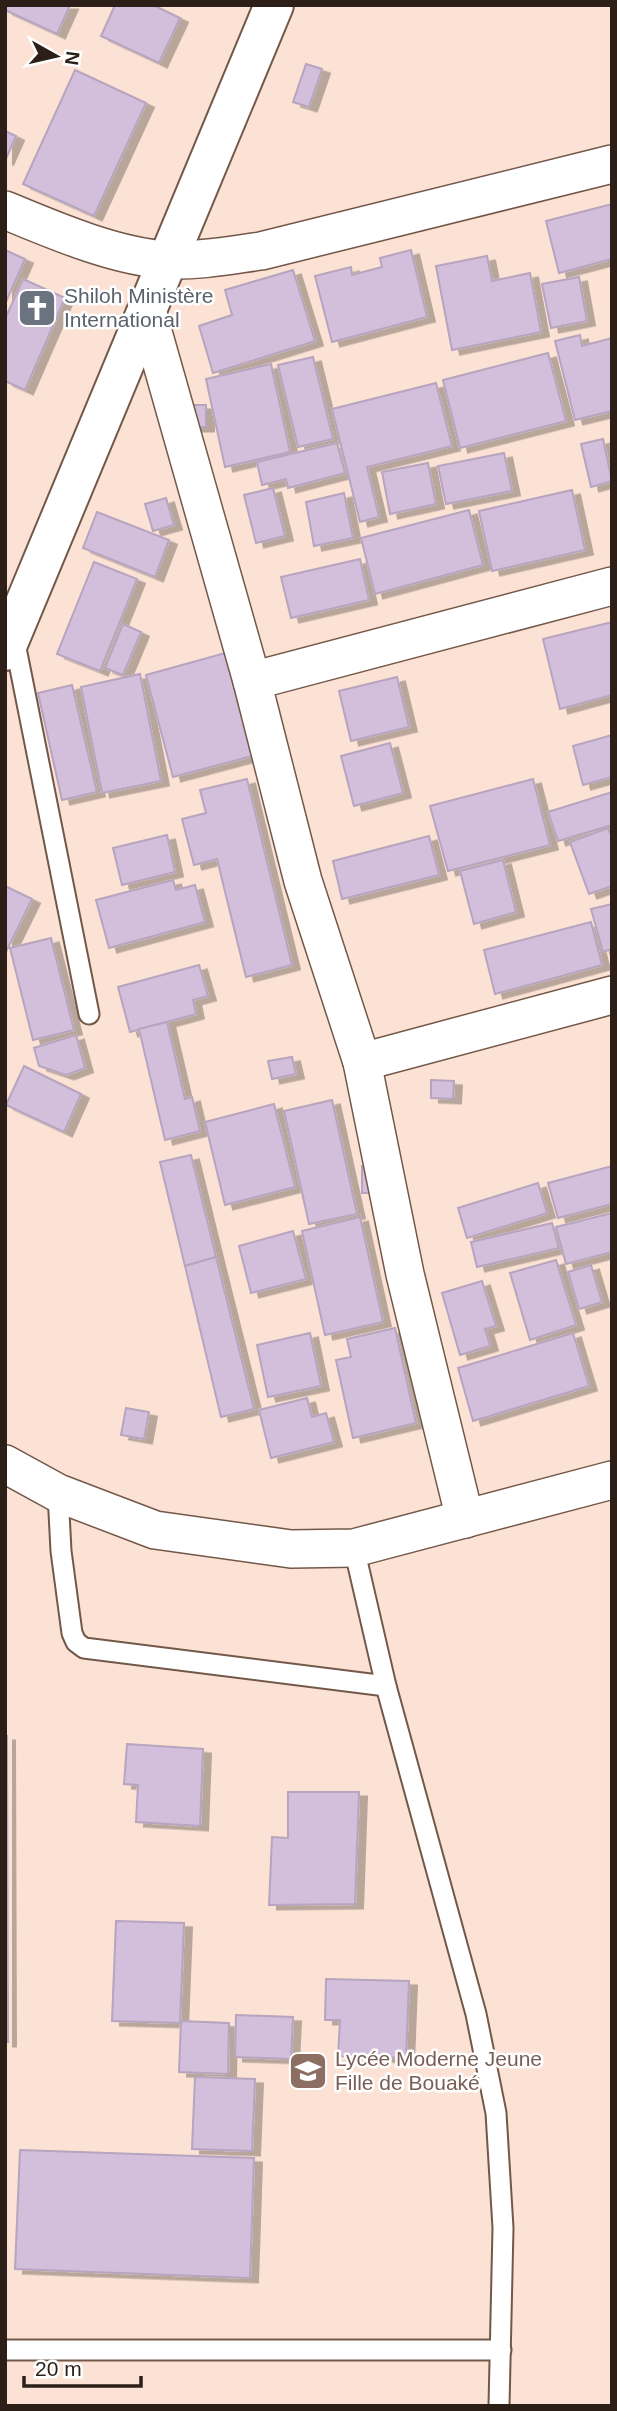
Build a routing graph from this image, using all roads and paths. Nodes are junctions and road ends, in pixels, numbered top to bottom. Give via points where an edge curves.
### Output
1 (274, 5) edge
2 (612, 164) edge
3 (5, 210) edge
4 (168, 260) junction
5 (147, 311) junction
6 (612, 586) edge
7 (9, 642) edge
8 (252, 681) junction
9 (612, 995) edge
10 (89, 1014) dead end
11 (362, 1062) junction
12 (5, 1464) edge
13 (612, 1480) edge
14 (58, 1493) junction
15 (465, 1519) junction
16 (355, 1548) junction
17 (386, 1686) junction
18 (5, 2350) edge
19 (501, 2350) junction
20 (499, 2406) edge

1 - 4 main road
2 - 4 street via 261,251
3 - 4 street via 67,236
4 - 5 main road
5 - 7 main road
5 - 8 street
6 - 8 street
7 - 10 lane
8 - 11 street via 303,881
9 - 11 street
11 - 15 street via 405,1274
12 - 14 street
13 - 15 street
14 - 16 street via 155,1530 291,1549
14 - 17 lane via 72,1633 84,1648
15 - 16 street
16 - 17 lane
17 - 19 lane via 476,2014 496,2113 503,2228
18 - 19 lane
19 - 20 lane

